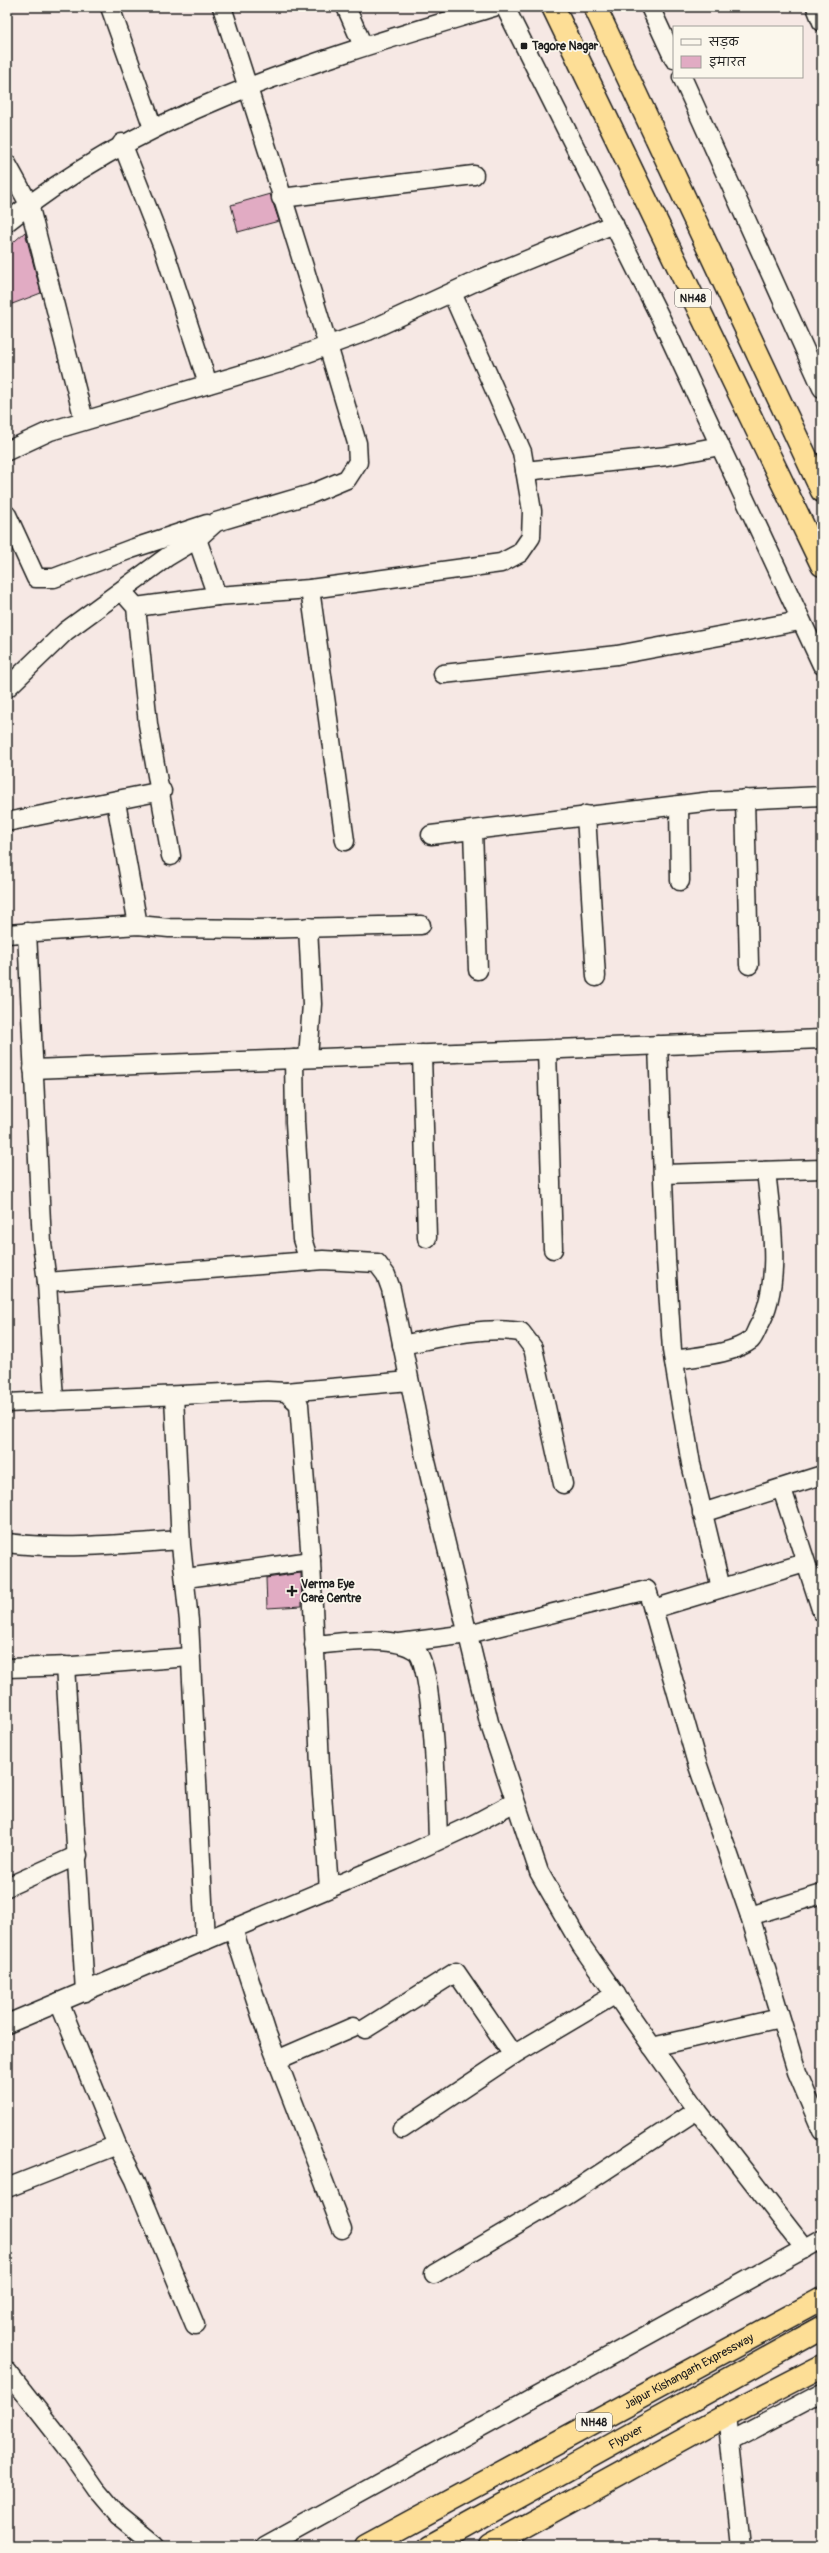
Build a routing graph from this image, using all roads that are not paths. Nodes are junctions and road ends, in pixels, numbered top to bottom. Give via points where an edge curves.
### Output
1 (110, 7) edge
2 (222, 7) edge
3 (346, 7) edge
4 (494, 7) edge
5 (505, 7) edge
6 (553, 7) edge
7 (650, 7) edge
8 (816, 7) edge
9 (597, 12) edge
10 (822, 22) edge
11 (363, 46) junction
12 (673, 57) edge
13 (682, 78) edge
14 (248, 87) junction
15 (152, 128) junction
16 (122, 144) junction
17 (7, 164) edge
18 (474, 175) dead end
19 (281, 198) junction
20 (29, 204) junction
21 (7, 222) edge
22 (614, 224) junction
23 (452, 293) junction
24 (328, 345) junction
25 (208, 384) junction
26 (822, 387) edge
27 (84, 420) junction
28 (720, 446) junction
29 (7, 451) edge
30 (525, 471) junction
31 (822, 490) edge
32 (7, 515) edge
33 (216, 522) junction
34 (197, 539) junction
35 (822, 566) edge
36 (310, 589) junction
37 (120, 591) junction
38 (217, 596) junction
39 (136, 607) junction
40 (800, 621) junction
41 (822, 665) edge
42 (443, 674) dead end
43 (7, 688) edge
44 (162, 791) junction
45 (822, 796) edge
46 (745, 799) junction
47 (116, 802) junction
48 (679, 805) junction
49 (586, 815) junction
50 (7, 822) edge
51 (473, 831) junction
52 (430, 835) dead end
53 (345, 841) dead end
54 (171, 856) dead end
55 (680, 881) dead end
56 (138, 925) junction
57 (421, 925) dead end
58 (308, 927) junction
59 (27, 932) junction
60 (7, 934) edge
61 (749, 965) dead end
62 (478, 970) dead end
63 (596, 977) dead end
64 (822, 1039) edge
65 (658, 1045) junction
66 (547, 1050) junction
67 (422, 1054) junction
68 (301, 1059) junction
69 (34, 1069) junction
70 (822, 1169) edge
71 (766, 1171) junction
72 (664, 1174) junction
73 (427, 1238) dead end
74 (553, 1248) dead end
75 (309, 1261) junction
76 (47, 1282) junction
77 (402, 1345) junction
78 (674, 1360) junction
79 (409, 1381) junction
80 (286, 1392) junction
81 (174, 1396) junction
82 (54, 1401) junction
83 (7, 1403) edge
84 (822, 1475) edge
85 (563, 1484) dead end
86 (782, 1489) junction
87 (702, 1513) junction
88 (180, 1540) junction
89 (7, 1543) edge
90 (311, 1561) junction
91 (805, 1564) junction
92 (186, 1578) junction
93 (721, 1588) junction
94 (653, 1609) junction
95 (822, 1612) edge
96 (468, 1634) junction
97 (400, 1643) junction
98 (314, 1645) junction
99 (190, 1657) junction
100 (65, 1666) junction
101 (7, 1668) edge
102 (514, 1802) junction
103 (438, 1840) junction
104 (78, 1855) junction
105 (7, 1887) edge
106 (329, 1888) junction
107 (822, 1894) edge
108 (750, 1916) junction
109 (233, 1929) junction
110 (205, 1941) junction
111 (85, 1992) junction
112 (616, 1994) junction
113 (60, 2002) junction
114 (780, 2018) junction
115 (7, 2024) edge
116 (652, 2047) junction
117 (513, 2055) junction
118 (277, 2060) junction
119 (697, 2110) junction
120 (402, 2129) dead end
121 (822, 2131) edge
122 (118, 2144) junction
123 (7, 2188) edge
124 (342, 2229) dead end
125 (822, 2239) edge
126 (805, 2249) junction
127 (434, 2274) dead end
128 (822, 2299) edge
129 (195, 2325) dead end
130 (822, 2328) edge
131 (822, 2366) edge
132 (7, 2370) edge
133 (822, 2393) edge
134 (727, 2415) junction
135 (731, 2441) junction
136 (156, 2546) edge
137 (265, 2546) edge
138 (366, 2546) edge
139 (429, 2546) edge
140 (489, 2546) edge
141 (742, 2546) edge

1 - 15 street
2 - 14 street
3 - 11 street
4 - 11 street
5 - 22 street
6 - 35 highway, NH48
7 - 12 street
8 - 10 street
9 - 31 highway, NH48
11 - 14 street
13 - 26 street
14 - 15 street
14 - 19 street
15 - 16 street
16 - 20 street via 65,177
16 - 25 street via 164,250
17 - 20 street
18 - 19 street
19 - 24 street
20 - 21 street
20 - 27 street
22 - 23 street
22 - 28 street via 662,319
23 - 24 street via 368,331
23 - 30 street via 522,452
24 - 25 street via 280,363
24 - 33 street via 358,443 358,462 347,479 311,494
25 - 27 street
27 - 29 street via 50,431
28 - 30 street via 667,456
28 - 40 street via 772,553
30 - 36 street via 532,511 531,537 520,553 501,563
32 - 33 street via 36,578 54,578 131,549
33 - 34 street
34 - 37 street
34 - 38 street
36 - 38 street
36 - 53 street
37 - 39 street
37 - 43 street via 66,631
38 - 39 street
39 - 44 street via 148,724
40 - 41 street
40 - 42 street via 617,655
44 - 47 street
44 - 54 street
45 - 46 street
46 - 48 street
46 - 61 street
47 - 50 street
47 - 56 street
48 - 49 street
48 - 55 street
49 - 51 street
49 - 63 street
51 - 52 street
51 - 62 street
56 - 58 street via 239,929
56 - 59 street
57 - 58 street
58 - 68 street via 312,1004
59 - 60 street
59 - 69 street
64 - 65 street
65 - 66 street
65 - 72 street
66 - 67 street
66 - 74 street
67 - 68 street
67 - 73 street
68 - 69 street
68 - 75 street via 294,1122 302,1239
69 - 76 street via 42,1243
70 - 71 street
71 - 72 street
71 - 78 street via 772,1233 771,1288 766,1315 751,1340 727,1351
72 - 78 street via 666,1259
75 - 76 street
75 - 77 street via 378,1263 391,1289
76 - 82 street
77 - 79 street
77 - 85 street via 469,1331 503,1329 521,1332 533,1348
78 - 87 street
79 - 80 street
79 - 96 street
80 - 81 street
80 - 90 street via 299,1404
81 - 82 street
81 - 88 street
82 - 83 street
84 - 86 street
86 - 87 street
86 - 91 street
87 - 93 street
88 - 89 street via 57,1546
88 - 92 street
90 - 92 street
90 - 98 street
91 - 93 street
91 - 95 street
92 - 99 street
93 - 94 street
94 - 96 street via 647,1590
94 - 108 street via 696,1760
96 - 97 street
96 - 102 street via 489,1722
97 - 98 street via 387,1641
97 - 103 street via 417,1651 424,1663 429,1695
98 - 106 street
99 - 100 street
99 - 110 street
100 - 101 street
100 - 104 street
102 - 103 street
102 - 112 street via 539,1872 581,1945
103 - 106 street
104 - 105 street
104 - 111 street
106 - 109 street
107 - 108 street
108 - 114 street
109 - 110 street
109 - 118 street
110 - 111 street
111 - 113 street
112 - 116 street
112 - 117 street
113 - 115 street
113 - 122 street
114 - 116 street
114 - 121 street via 797,2072
116 - 119 street
117 - 118 street via 456,1972 359,2028
117 - 120 street
118 - 124 street
119 - 126 street
119 - 127 street via 566,2196
122 - 123 street
122 - 129 street
125 - 126 street
126 - 137 street
128 - 138 highway, Jaipur Kishangarh Expressway / NH48
130 - 139 highway, Flyover / NH48
131 - 134 highway
132 - 136 street via 118,2515
133 - 135 street
134 - 135 street
134 - 140 highway
135 - 141 street

